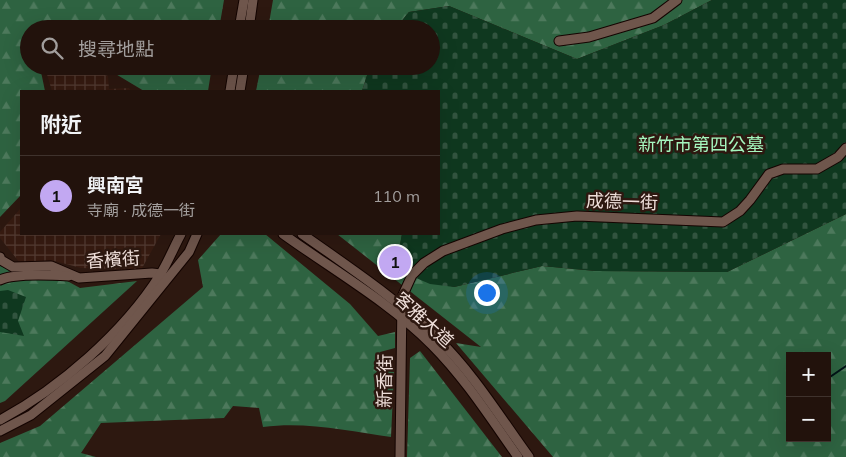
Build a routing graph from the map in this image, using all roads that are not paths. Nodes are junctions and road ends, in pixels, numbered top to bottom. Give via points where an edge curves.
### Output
1 (244, 0) edge
2 (253, 0) edge
3 (677, 0) edge
4 (241, 20) edge
5 (250, 20) edge
6 (559, 41) dead end
7 (233, 75) edge
8 (243, 75) edge
9 (230, 90) edge
10 (240, 90) edge
11 (846, 148) edge
12 (182, 235) edge
13 (197, 235) edge
14 (203, 235) edge
15 (284, 235) edge
16 (303, 235) edge
17 (189, 252) junction
18 (0, 257) edge
19 (79, 278) junction
20 (167, 278) junction
21 (0, 280) edge
22 (401, 306) junction
23 (403, 319) junction
24 (0, 420) edge
25 (0, 431) edge
26 (400, 457) edge
27 (518, 457) edge
28 (529, 457) edge

1 - 4 street
2 - 5 street
3 - 6 street via 653,18 589,37
7 - 9 street
8 - 10 street
11 - 22 street, 成德一街 via 838,157 817,169 783,168 769,174 745,206 723,222 568,216 536,220 470,240 424,263 406,286
12 - 20 street
13 - 17 street
14 - 17 street
15 - 23 street, 客雅大道
16 - 22 street, 客雅大道
17 - 20 street
18 - 19 street, 香檳街 via 13,267 51,266
19 - 20 street, 香檳街 via 152,273
19 - 21 street via 43,275
20 - 24 street via 74,371
20 - 25 street via 105,356 31,415
22 - 23 street, 新香街
22 - 28 street, 客雅大道 via 439,340 468,373
23 - 26 street, 新香街
23 - 27 street, 客雅大道 via 433,346

